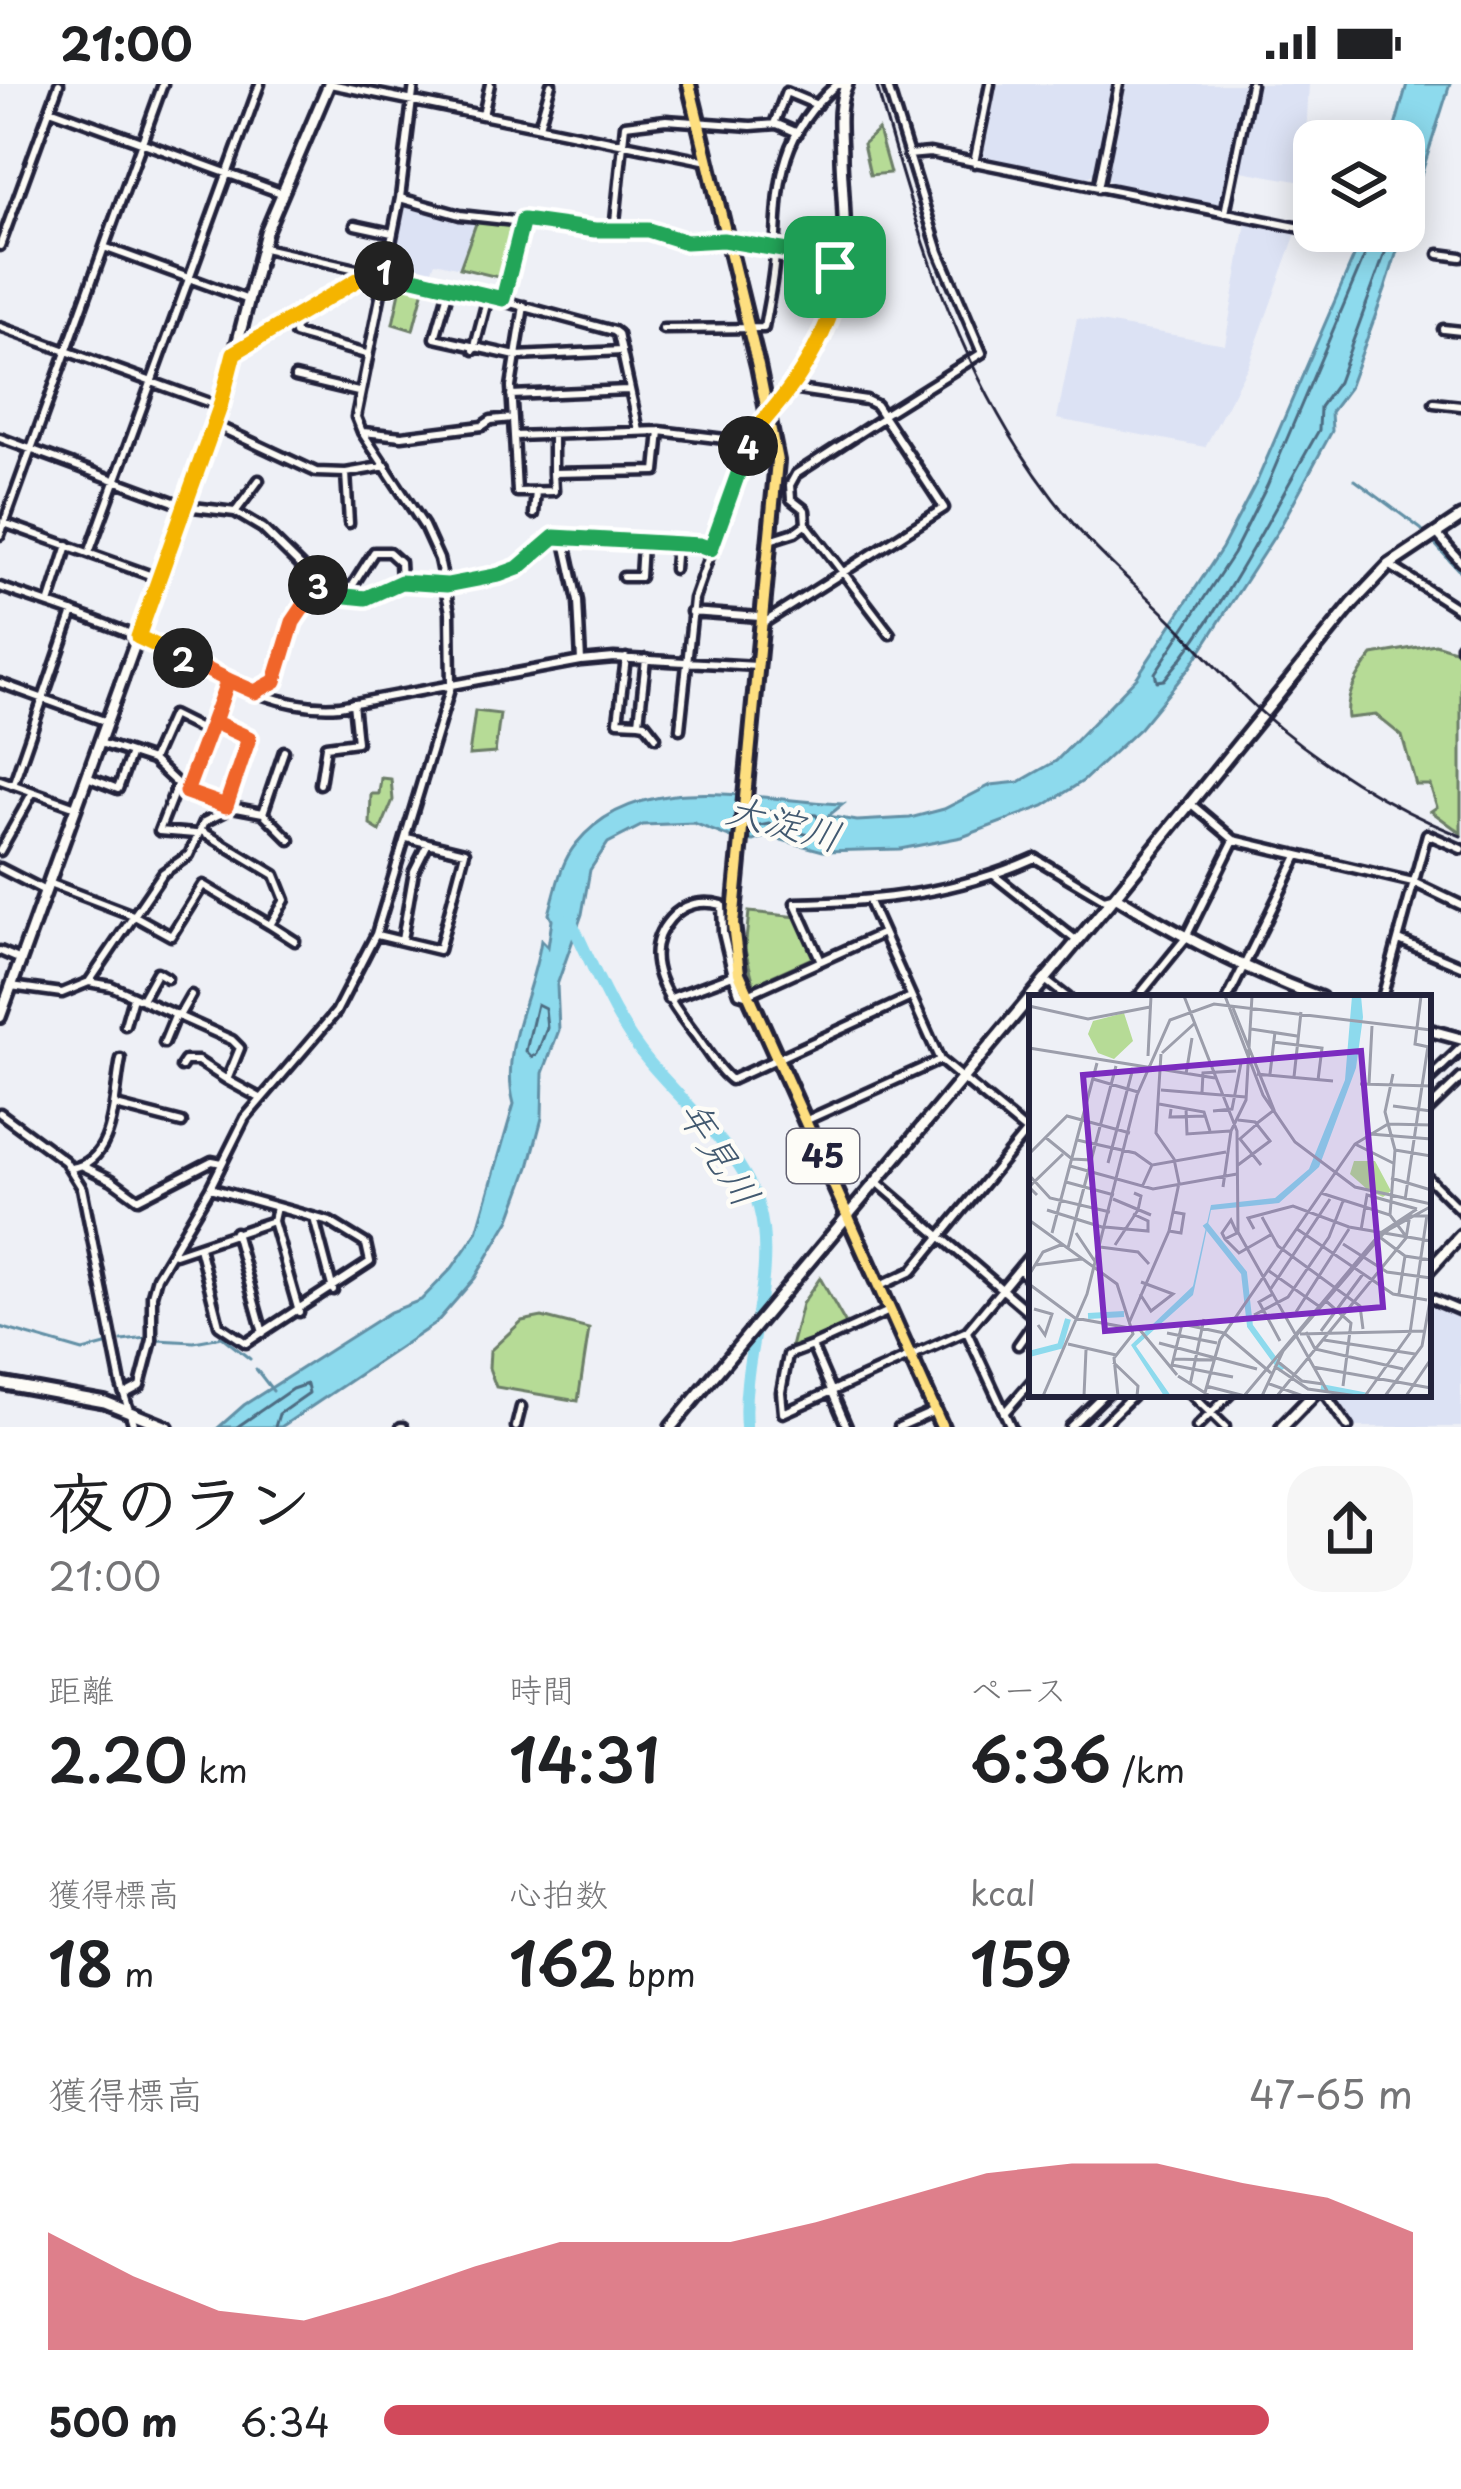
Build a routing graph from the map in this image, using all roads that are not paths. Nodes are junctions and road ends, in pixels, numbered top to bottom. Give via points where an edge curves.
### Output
1 (59, 84) edge
2 (163, 84) edge
3 (260, 84) edge
4 (329, 84) edge
5 (414, 84) edge
6 (490, 84) edge
7 (551, 84) edge
8 (689, 84) edge
9 (887, 84) edge
10 (990, 84) edge
11 (1119, 84) edge
12 (1251, 84) edge
13 (847, 85) edge
14 (410, 101) junction
15 (817, 105) junction
16 (50, 109) junction
17 (483, 116) junction
18 (699, 122) junction
19 (774, 124) junction
20 (539, 126) junction
21 (798, 133) junction
22 (142, 143) junction
23 (624, 143) junction
24 (908, 155) junction
25 (708, 161) junction
26 (974, 163) junction
27 (227, 173) junction
28 (1098, 188) junction
29 (281, 193) junction
30 (400, 198) junction
31 (1225, 213) junction
32 (523, 220) junction
33 (355, 226) dead end
34 (1293, 226) edge
35 (614, 231) junction
36 (392, 233) junction
37 (729, 243) junction
38 (0, 246) edge
39 (104, 247) junction
40 (260, 247) junction
41 (776, 249) junction
42 (1439, 254) dead end
43 (1461, 257) edge
44 (842, 272) junction
45 (382, 273) junction
46 (189, 278) junction
47 (449, 289) junction
48 (488, 297) junction
49 (246, 299) junction
50 (503, 299) junction
51 (524, 306) junction
52 (293, 316) junction
53 (0, 327) edge
54 (663, 329) dead end
55 (1443, 329) dead end
56 (748, 330) junction
57 (1461, 331) edge
58 (67, 350) junction
59 (474, 350) junction
60 (622, 351) junction
61 (234, 353) junction
62 (366, 354) junction
63 (516, 356) junction
64 (295, 377) dead end
65 (152, 382) junction
66 (629, 389) junction
67 (790, 389) junction
68 (358, 392) junction
69 (511, 395) junction
70 (1434, 403) dead end
71 (1461, 406) edge
72 (220, 407) junction
73 (769, 413) junction
74 (883, 416) junction
75 (512, 418) junction
76 (214, 425) junction
77 (638, 431) junction
78 (659, 431) junction
79 (362, 432) junction
80 (553, 434) junction
81 (514, 436) junction
82 (0, 438) edge
83 (749, 442) junction
84 (30, 449) junction
85 (386, 466) junction
86 (346, 473) junction
87 (553, 473) junction
88 (259, 480) dead end
89 (116, 481) junction
90 (536, 491) junction
91 (185, 506) junction
92 (235, 512) junction
93 (534, 514) dead end
94 (1461, 517) edge
95 (349, 523) dead end
96 (806, 524) junction
97 (2, 529) edge
98 (1433, 533) junction
99 (564, 537) junction
100 (772, 539) junction
101 (642, 542) junction
102 (676, 543) junction
103 (68, 545) junction
104 (711, 549) junction
105 (89, 553) junction
106 (1461, 562) edge
107 (1389, 565) junction
108 (674, 569) dead end
109 (844, 572) junction
110 (622, 577) dead end
111 (158, 578) junction
112 (401, 582) junction
113 (319, 584) junction
114 (447, 585) junction
115 (0, 587) edge
116 (346, 596) junction
117 (49, 604) junction
118 (692, 611) junction
119 (1461, 611) edge
120 (73, 613) junction
121 (765, 620) junction
122 (890, 634) dead end
123 (138, 637) junction
124 (626, 658) junction
125 (646, 659) junction
126 (581, 661) junction
127 (687, 663) junction
128 (760, 666) junction
129 (228, 680) junction
130 (0, 683) edge
131 (451, 686) junction
132 (255, 692) junction
133 (43, 698) junction
134 (353, 703) junction
135 (107, 722) junction
136 (214, 722) junction
137 (639, 722) junction
138 (680, 729) dead end
139 (209, 734) junction
140 (656, 737) dead end
141 (100, 743) junction
142 (284, 751) dead end
143 (131, 753) junction
144 (152, 760) junction
145 (87, 777) junction
146 (0, 780) edge
147 (13, 784) junction
148 (320, 784) dead end
149 (177, 785) junction
150 (33, 792) junction
151 (186, 792) junction
152 (1190, 803) junction
153 (226, 806) junction
154 (76, 807) junction
155 (263, 813) junction
156 (0, 825) edge
157 (12, 829) junction
158 (198, 832) junction
159 (407, 838) junction
160 (290, 840) dead end
161 (1234, 840) junction
162 (428, 843) junction
163 (1461, 848) edge
164 (0, 851) edge
165 (1298, 856) junction
166 (0, 868) edge
167 (995, 876) junction
168 (1413, 882) junction
169 (47, 887) junction
170 (1115, 896) junction
171 (870, 902) junction
172 (1461, 905) edge
173 (133, 915) junction
174 (270, 925) junction
175 (883, 932) junction
176 (376, 934) junction
177 (1185, 939) junction
178 (401, 940) junction
179 (1399, 940) junction
180 (295, 941) dead end
181 (1078, 941) junction
182 (0, 951) edge
183 (21, 960) junction
184 (821, 961) junction
185 (1461, 966) edge
186 (1243, 968) junction
187 (733, 975) junction
188 (167, 978) dead end
189 (1045, 980) junction
190 (89, 982) junction
191 (11, 986) junction
192 (191, 994) dead end
193 (746, 994) junction
194 (1032, 995) edge
195 (1064, 995) edge
196 (1139, 995) edge
197 (1230, 995) edge
198 (1311, 995) edge
199 (1383, 995) edge
200 (138, 998) junction
201 (911, 998) junction
202 (668, 999) junction
203 (1029, 999) edge
204 (178, 1015) junction
205 (0, 1017) edge
206 (125, 1025) dead end
207 (1431, 1031) edge
208 (164, 1043) dead end
209 (1461, 1043) edge
210 (121, 1059) dead end
211 (778, 1060) junction
212 (940, 1060) junction
213 (181, 1067) dead end
214 (1431, 1077) edge
215 (1461, 1078) edge
216 (962, 1079) junction
217 (227, 1080) junction
218 (260, 1098) junction
219 (116, 1106) junction
220 (1431, 1107) edge
221 (0, 1113) edge
222 (807, 1120) junction
223 (182, 1124) dead end
224 (1029, 1130) edge
225 (1029, 1132) edge
226 (223, 1163) junction
227 (82, 1166) junction
228 (71, 1168) junction
229 (1431, 1181) edge
230 (877, 1182) junction
231 (210, 1188) junction
232 (276, 1207) junction
233 (1461, 1211) edge
234 (848, 1215) junction
235 (314, 1218) junction
236 (273, 1221) junction
237 (235, 1232) junction
238 (1461, 1235) edge
239 (940, 1237) junction
240 (199, 1247) junction
241 (171, 1255) junction
242 (1029, 1256) edge
243 (1431, 1268) edge
244 (1018, 1269) junction
245 (1029, 1279) edge
246 (880, 1286) junction
247 (1002, 1289) junction
248 (333, 1290) junction
249 (1431, 1298) edge
250 (891, 1310) junction
251 (1461, 1311) edge
252 (298, 1312) junction
253 (1029, 1312) edge
254 (1029, 1329) edge
255 (967, 1331) junction
256 (263, 1333) junction
257 (1018, 1345) dead end
258 (812, 1346) junction
259 (911, 1357) junction
260 (0, 1383) edge
261 (1029, 1385) edge
262 (831, 1391) junction
263 (127, 1393) junction
264 (1101, 1397) edge
265 (1128, 1397) edge
266 (1193, 1397) edge
267 (1227, 1397) edge
268 (1311, 1397) edge
269 (1327, 1397) edge
270 (521, 1407) dead end
271 (127, 1408) junction
272 (935, 1411) junction
273 (1004, 1413) junction
274 (1211, 1413) junction
275 (134, 1427) edge
276 (167, 1427) edge
277 (516, 1427) edge
278 (671, 1427) edge
279 (847, 1427) edge
280 (899, 1427) edge
281 (942, 1427) edge
282 (1010, 1427) edge
283 (1070, 1427) edge
284 (1100, 1427) edge
285 (1198, 1427) edge
286 (1225, 1427) edge
287 (1282, 1427) edge
288 (1348, 1427) edge

1 - 16 street
2 - 22 street
3 - 27 street
4 - 14 street
4 - 29 street
5 - 14 street
6 - 17 street
7 - 20 street
8 - 18 main road, 45
9 - 24 street
10 - 26 street
11 - 28 street
12 - 31 street
13 - 15 street via 836,85
13 - 44 street via 840,107
14 - 17 street
14 - 30 street
15 - 19 street via 786,92
15 - 21 street
16 - 22 street
16 - 38 street
17 - 20 street
18 - 19 street
18 - 23 street via 625,125
18 - 25 main road, 45
19 - 21 street
20 - 23 street
21 - 41 street via 778,180
22 - 27 street
22 - 39 street
23 - 25 street
23 - 35 street
24 - 26 street
24 - 74 street via 982,353
25 - 37 main road, 45
26 - 28 street
27 - 29 street
27 - 46 street
28 - 31 street
29 - 40 street
30 - 32 street via 446,213
30 - 36 street
31 - 34 street
32 - 35 street
32 - 50 street
33 - 36 street
35 - 37 street
36 - 45 street
37 - 41 street
37 - 56 main road, 45
39 - 46 street
39 - 58 street
40 - 45 street
40 - 49 street
41 - 44 street
41 - 56 street via 764,328
42 - 43 street
44 - 67 street via 830,317
45 - 47 street
45 - 52 street
45 - 62 street
46 - 49 street
46 - 65 street
47 - 48 street
47 - 59 street via 435,338
48 - 50 street
48 - 59 street
49 - 61 street
50 - 51 street
51 - 60 street via 614,331
51 - 63 street
52 - 61 street
52 - 62 street via 295,334
53 - 58 street
54 - 56 street
55 - 57 street
56 - 73 main road, 45
58 - 65 street
58 - 84 street
59 - 63 street
60 - 63 street
60 - 66 street
61 - 72 street
62 - 68 street
63 - 69 street
64 - 68 street
65 - 72 street
65 - 89 street
66 - 69 street
66 - 77 street
67 - 73 street
67 - 74 street via 866,400
68 - 79 street
69 - 75 street
70 - 71 street
72 - 76 street
73 - 83 street
73 - 100 main road, 45 via 777,461
74 - 96 street via 791,479 791,499 806,510
74 - 109 street via 944,508
75 - 79 street via 415,434
75 - 81 street
76 - 86 street via 316,472
76 - 91 street
77 - 78 street
77 - 80 street
78 - 83 street
78 - 87 street via 656,471
79 - 85 street
80 - 81 street
80 - 87 street
81 - 90 street via 517,492
82 - 84 street
83 - 104 street
84 - 89 street
84 - 97 street
85 - 86 street
85 - 114 street via 424,526
86 - 95 street
87 - 90 street via 554,491
88 - 92 street
89 - 91 street
89 - 105 street
90 - 93 street
91 - 92 street
91 - 111 street
92 - 113 street
94 - 98 street
96 - 100 street
96 - 109 street
97 - 103 street
98 - 106 street
98 - 107 street
99 - 101 street
99 - 114 street via 547,540 518,568
99 - 126 street
100 - 121 main road, 45
101 - 102 street
101 - 110 street via 640,578
102 - 104 street
102 - 108 street
103 - 105 street
103 - 117 street
104 - 118 street
105 - 111 street
107 - 119 street
107 - 152 street
109 - 121 street
109 - 122 street
111 - 123 street
112 - 114 street
112 - 116 street via 380,596
112 - 116 street via 400,562 374,552
113 - 116 street
113 - 132 street via 293,622 275,681
114 - 131 street
115 - 117 street
117 - 120 street
118 - 121 street
118 - 127 street
120 - 123 street
120 - 133 street
121 - 128 main road, 45
123 - 129 street
123 - 135 street
124 - 125 street
124 - 126 street
124 - 137 street via 618,721
125 - 127 street
125 - 137 street
126 - 131 street
127 - 128 street
127 - 138 street
128 - 193 main road, 45 via 733,925
129 - 132 street
129 - 136 street
130 - 133 street
131 - 134 street
131 - 159 street
132 - 134 street via 311,706
133 - 135 street
133 - 147 street
134 - 148 street via 358,742 326,746
135 - 141 street
136 - 139 street
136 - 153 street via 249,738
137 - 140 street
139 - 144 street via 172,715
139 - 151 street
141 - 143 street
141 - 145 street
142 - 155 street
143 - 144 street
143 - 145 street via 118,789
144 - 149 street
145 - 154 street
146 - 147 street
147 - 150 street
149 - 151 street
149 - 158 street via 159,831
150 - 154 street
150 - 157 street
151 - 153 street
152 - 161 street
152 - 170 street
153 - 155 street
153 - 158 street
154 - 169 street
155 - 160 street
156 - 157 street
157 - 164 street
158 - 173 street via 189,855 163,873
158 - 174 street via 275,874 285,900
159 - 162 street
159 - 176 street
161 - 165 street
161 - 177 street
162 - 178 street
162 - 178 street via 465,852 439,950
163 - 168 street via 1427,834
165 - 168 street
165 - 186 street
166 - 169 street
167 - 170 street via 1035,858 1104,899
167 - 171 street
167 - 181 street
168 - 172 street
168 - 179 street
169 - 173 street
169 - 183 street
170 - 177 street
170 - 181 street
171 - 175 street
171 - 184 street via 795,903
173 - 174 street via 171,936 203,885
173 - 190 street
174 - 180 street
175 - 184 street
175 - 201 street
176 - 178 street
176 - 218 street via 336,1012
177 - 186 street
177 - 196 street
179 - 185 street
179 - 199 street
181 - 189 street
182 - 183 street
183 - 191 street
184 - 193 street
186 - 197 street
186 - 198 street
187 - 193 street
187 - 202 street
187 - 202 street via 722,905 694,904 659,935 656,967
188 - 200 street via 157,972
189 - 194 street
189 - 195 street
190 - 191 street via 62,993
190 - 200 street
191 - 205 street
192 - 204 street
193 - 211 main road, 45
200 - 204 street
200 - 206 street
201 - 211 street
201 - 212 street
202 - 211 street via 727,1078
203 - 216 street
204 - 208 street
204 - 217 street via 240,1048
207 - 209 street
209 - 214 street
210 - 219 street
211 - 222 main road, 45
212 - 216 street
212 - 222 street
213 - 217 street via 198,1061
215 - 220 street
216 - 224 street
216 - 230 street
217 - 218 street
218 - 226 street
219 - 223 street
219 - 227 street via 99,1154
221 - 228 street
222 - 234 main road, 45
225 - 239 street
226 - 227 street via 212,1161 138,1199
226 - 231 street
227 - 228 street
228 - 263 street
229 - 233 street
230 - 234 street
230 - 239 street
231 - 232 street
231 - 241 street
232 - 235 street
232 - 236 street
234 - 246 main road, 45
234 - 278 street
235 - 248 street
235 - 248 street via 366,1244 370,1258
236 - 237 street
236 - 252 street
237 - 240 street
237 - 256 street
238 - 243 street
239 - 246 street via 911,1271
239 - 247 street
240 - 241 street
240 - 256 street via 219,1325 246,1343
241 - 263 street via 152,1286 152,1340 140,1386
242 - 244 street
244 - 245 street
244 - 247 street
246 - 250 main road, 45
247 - 253 street
247 - 255 street
248 - 252 street
249 - 251 street
250 - 258 street
250 - 259 main road, 45
252 - 256 street
254 - 257 street
255 - 259 street
255 - 273 street
258 - 262 street
258 - 262 street via 788,1355 783,1413
259 - 262 street
259 - 272 main road, 45
260 - 271 street
261 - 273 street
262 - 279 street
263 - 271 street
264 - 283 street
265 - 284 street
266 - 274 street
267 - 274 street
268 - 287 street
269 - 288 street
270 - 277 street
271 - 275 street
271 - 276 street
272 - 280 street
272 - 281 main road, 45
273 - 282 street
274 - 285 street
274 - 286 street

